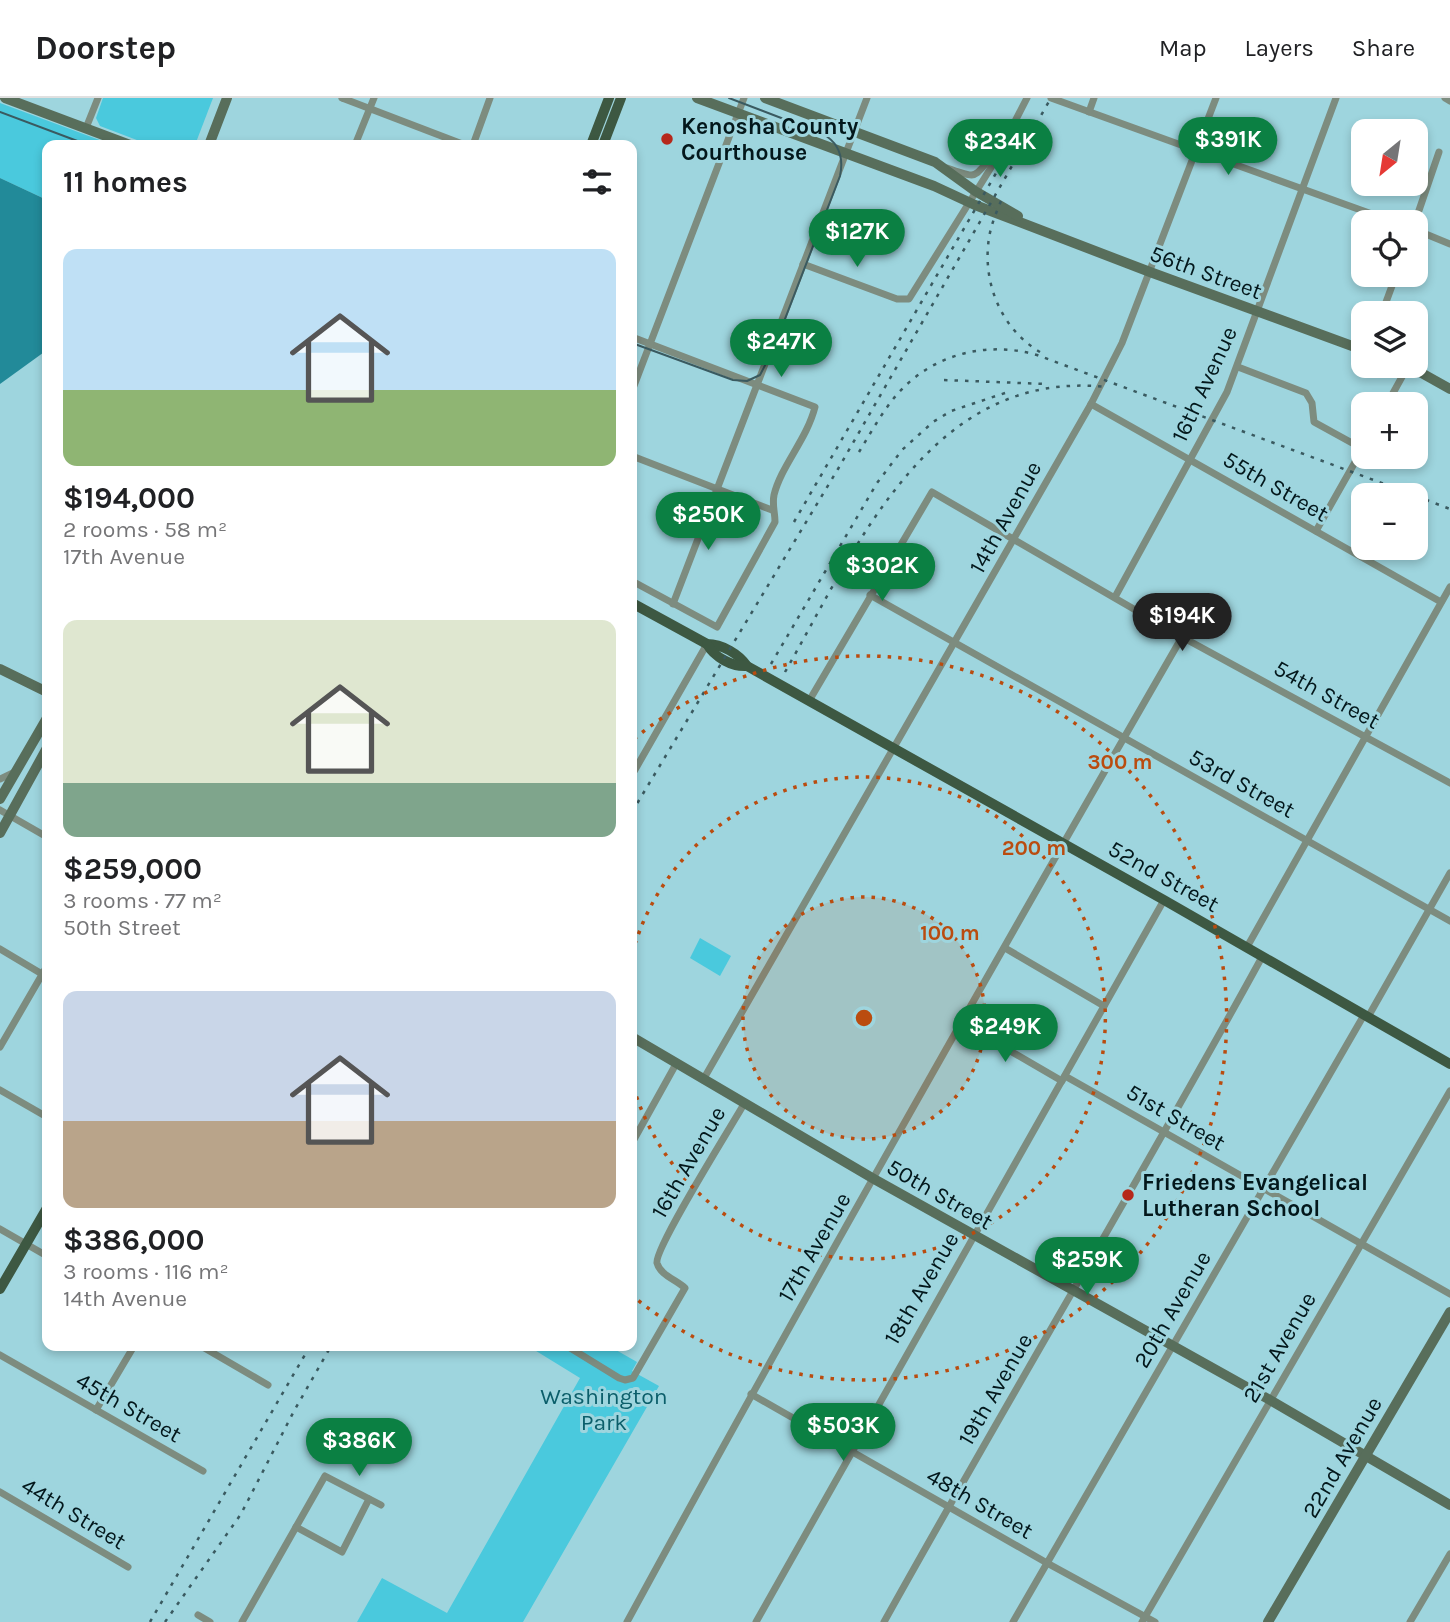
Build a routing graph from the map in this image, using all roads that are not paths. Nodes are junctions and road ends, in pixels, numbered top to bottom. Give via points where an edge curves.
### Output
1 (5, 98) edge
2 (98, 98) edge
3 (227, 98) edge
4 (342, 98) edge
5 (374, 98) edge
6 (490, 98) edge
7 (609, 98) edge
8 (621, 98) edge
9 (697, 98) edge
10 (744, 98) edge
11 (765, 98) edge
12 (867, 98) edge
13 (1027, 98) edge
14 (1051, 98) edge
15 (1094, 98) edge
16 (1216, 98) edge
17 (1336, 98) edge
18 (1445, 98) edge
19 (1450, 101) edge
20 (370, 109) junction
21 (1089, 112) junction
22 (738, 113) junction
23 (86, 128) junction
24 (855, 131) junction
25 (117, 140) edge
26 (211, 140) edge
27 (357, 140) edge
28 (452, 140) edge
29 (475, 140) edge
30 (593, 140) edge
31 (605, 140) edge
32 (997, 152) junction
33 (1196, 152) junction
34 (1439, 152) dead end
35 (846, 154) junction
36 (943, 166) junction
37 (1303, 188) junction
38 (975, 191) junction
39 (968, 202) junction
40 (1362, 210) edge
41 (1419, 210) edge
42 (1036, 227) junction
43 (1428, 235) edge
44 (1450, 244) edge
45 (803, 264) junction
46 (1150, 272) junction
47 (1258, 312) junction
48 (637, 339) edge
49 (650, 344) junction
50 (1351, 347) edge
51 (1238, 367) junction
52 (1428, 377) edge
53 (637, 378) edge
54 (757, 384) junction
55 (1450, 389) edge
56 (1091, 404) junction
57 (1351, 442) edge
58 (637, 458) edge
59 (1190, 459) junction
60 (1352, 469) edge
61 (717, 490) junction
62 (772, 510) junction
63 (1316, 531) junction
64 (1014, 540) junction
65 (637, 584) edge
66 (1450, 587) edge
67 (870, 595) junction
68 (1115, 597) junction
69 (1441, 602) junction
70 (673, 604) junction
71 (637, 606) edge
72 (1182, 637) junction
73 (707, 644) junction
74 (955, 644) junction
75 (0, 669) edge
76 (42, 690) edge
77 (809, 701) junction
78 (42, 727) edge
79 (1365, 736) junction
80 (1124, 738) junction
81 (894, 750) junction
82 (42, 756) edge
83 (637, 766) edge
84 (16, 771) junction
85 (0, 779) edge
86 (1450, 783) edge
87 (0, 799) edge
88 (5, 813) edge
89 (0, 833) edge
90 (42, 834) edge
91 (1307, 841) junction
92 (1062, 843) junction
93 (1450, 873) edge
94 (1164, 900) junction
95 (1430, 909) junction
96 (1450, 920) edge
97 (1247, 947) junction
98 (1005, 948) junction
99 (0, 949) edge
100 (1262, 957) junction
101 (42, 973) edge
102 (42, 980) edge
103 (1104, 1006) junction
104 (1366, 1016) junction
105 (962, 1023) junction
106 (637, 1040) edge
107 (0, 1047) edge
108 (676, 1064) junction
109 (1450, 1064) edge
110 (1064, 1078) junction
111 (703, 1080) junction
112 (0, 1090) edge
113 (1450, 1091) edge
114 (744, 1104) junction
115 (42, 1114) edge
116 (1165, 1133) junction
117 (637, 1134) edge
118 (874, 1179) junction
119 (1264, 1189) junction
120 (42, 1217) edge
121 (0, 1229) edge
122 (973, 1236) junction
123 (27, 1244) junction
124 (1361, 1244) junction
125 (42, 1253) edge
126 (0, 1289) edge
127 (1074, 1292) junction
128 (1450, 1294) edge
129 (1450, 1312) edge
130 (1173, 1347) junction
131 (131, 1351) edge
132 (210, 1351) edge
133 (574, 1351) edge
134 (0, 1355) edge
135 (268, 1385) dead end
136 (751, 1394) junction
137 (1270, 1400) junction
138 (96, 1410) junction
139 (850, 1451) junction
140 (1366, 1455) junction
141 (203, 1471) dead end
142 (0, 1492) edge
143 (369, 1499) junction
144 (381, 1505) dead end
145 (1450, 1505) edge
146 (949, 1506) junction
147 (296, 1527) junction
148 (1450, 1554) edge
149 (1047, 1563) junction
150 (128, 1567) dead end
151 (198, 1615) dead end
152 (1144, 1619) edge
153 (210, 1622) edge
154 (242, 1622) edge
155 (627, 1622) edge
156 (756, 1622) edge
157 (884, 1622) edge
158 (1013, 1622) edge
159 (1155, 1622) edge
160 (1268, 1622) edge
161 (1410, 1622) edge

1 - 23 street
2 - 23 street
3 - 26 street
4 - 20 street
5 - 20 street
6 - 29 street
7 - 30 main road
8 - 31 main road
9 - 22 street, 56th Street
10 - 22 street
11 - 24 street, 56th Street
12 - 24 street
13 - 32 street
14 - 21 street
15 - 21 street
16 - 33 street, 14th Avenue
17 - 37 street, 16th Avenue
18 - 19 street
20 - 27 street
20 - 28 street
21 - 33 street
22 - 35 street, 56th Street
22 - 49 street
23 - 25 street
24 - 35 street
24 - 36 street, 56th Street
32 - 36 street via 975,175
32 - 38 street
33 - 37 street
33 - 46 street, 14th Avenue
34 - 41 street
35 - 39 street, 56th Street
35 - 45 street
36 - 38 street, 56th Street
37 - 40 street
37 - 47 street, 16th Avenue
38 - 39 street
38 - 42 street, 56th Street
39 - 42 street, 56th Street
39 - 45 street via 907,300
42 - 46 street, 56th Street
43 - 44 street
45 - 54 street
46 - 47 street, 56th Street
46 - 56 street, 14th Avenue
47 - 50 street, 56th Street
47 - 51 street, 16th Avenue
48 - 49 street
49 - 53 street
49 - 54 street
51 - 57 street via 1306,393 1314,422
51 - 59 street, 16th Avenue
52 - 55 street
54 - 61 street
54 - 62 street via 815,407 775,492
56 - 59 street, 55th Street
56 - 64 street, 14th Avenue
58 - 61 street
59 - 63 street, 55th Street
59 - 68 street, 16th Avenue
60 - 63 street
61 - 62 street
61 - 70 street
62 - 70 street via 775,522 717,627
63 - 69 street, 55th Street
64 - 67 street, 54th Street via 932,492
64 - 68 street, 54th Street
64 - 74 street, 14th Avenue
65 - 70 street
66 - 69 street
67 - 74 street, 53rd Street
67 - 77 street
68 - 72 street, 54th Street
69 - 79 street
71 - 73 main road, 52nd Street
72 - 79 street, 54th Street
72 - 80 street, 17th Avenue
73 - 77 main road, 52nd Street via 711,652 737,666 747,666
73 - 83 street
74 - 80 street, 53rd Street
74 - 81 street, 14th Avenue
75 - 76 street
77 - 81 main road, 52nd Street
78 - 84 street
79 - 86 street, 54th Street
79 - 91 street
80 - 91 street, 53rd Street
80 - 92 street, 17th Avenue
81 - 92 main road, 52nd Street
81 - 111 street, 14th Avenue
82 - 88 street
84 - 85 street
84 - 87 street
88 - 89 street
88 - 90 street
91 - 95 street, 53rd Street
91 - 97 street
92 - 94 main road, 52nd Street
92 - 98 street, 17th Avenue
93 - 95 street, 20th Avenue
94 - 97 main road, 52nd Street
94 - 103 street, 18th Avenue
95 - 96 street, 53rd Street
95 - 104 street, 20th Avenue
97 - 100 main road, 52nd Street
98 - 103 street
98 - 105 street, 17th Avenue
99 - 101 street
100 - 104 main road, 52nd Street
100 - 116 street, 19th Avenue
102 - 107 street
103 - 110 street, 18th Avenue
104 - 109 main road, 52nd Street
104 - 119 street, 20th Avenue
105 - 110 street, 51st Street
105 - 118 street, 17th Avenue
106 - 108 street, 50th Street
108 - 111 street, 50th Street
108 - 117 street
110 - 116 street, 51st Street
110 - 122 street, 18th Avenue
111 - 114 street, 50th Street
112 - 115 street
113 - 124 street, 21st Avenue
114 - 118 street, 50th Street
114 - 133 street, 16th Avenue via 657,1257 662,1272 685,1288 633,1378 620,1378
116 - 119 street, 51st Street
116 - 127 street, 19th Avenue
118 - 122 street, 50th Street
118 - 136 street, 17th Avenue
119 - 124 street, 51st Street
119 - 130 street, 20th Avenue
120 - 123 main road
121 - 123 street
122 - 127 street, 50th Street
122 - 139 street, 18th Avenue
123 - 125 street
123 - 126 main road
124 - 128 street, 51st Street
124 - 137 street, 21st Avenue
127 - 130 street, 50th Street
127 - 146 street, 19th Avenue
129 - 140 street, 22nd Avenue
130 - 137 street, 50th Street
130 - 149 street, 20th Avenue
131 - 138 street
132 - 135 street
134 - 138 street, 45th Street
136 - 139 street, 48th Street
136 - 155 street, 17th Avenue
137 - 140 street, 50th Street
137 - 152 street, 21st Avenue
138 - 141 street, 45th Street
139 - 146 street, 48th Street
139 - 156 street, 18th Avenue
140 - 145 street, 50th Street
140 - 160 street, 22nd Avenue
142 - 150 street, 44th Street
143 - 144 street
143 - 147 street via 325,1476
143 - 147 street via 342,1552
146 - 149 street, 48th Street
146 - 157 street, 19th Avenue
147 - 154 street
148 - 161 street
149 - 152 street, 48th Street
149 - 158 street, 20th Avenue
151 - 153 street
152 - 159 street, 48th Street

